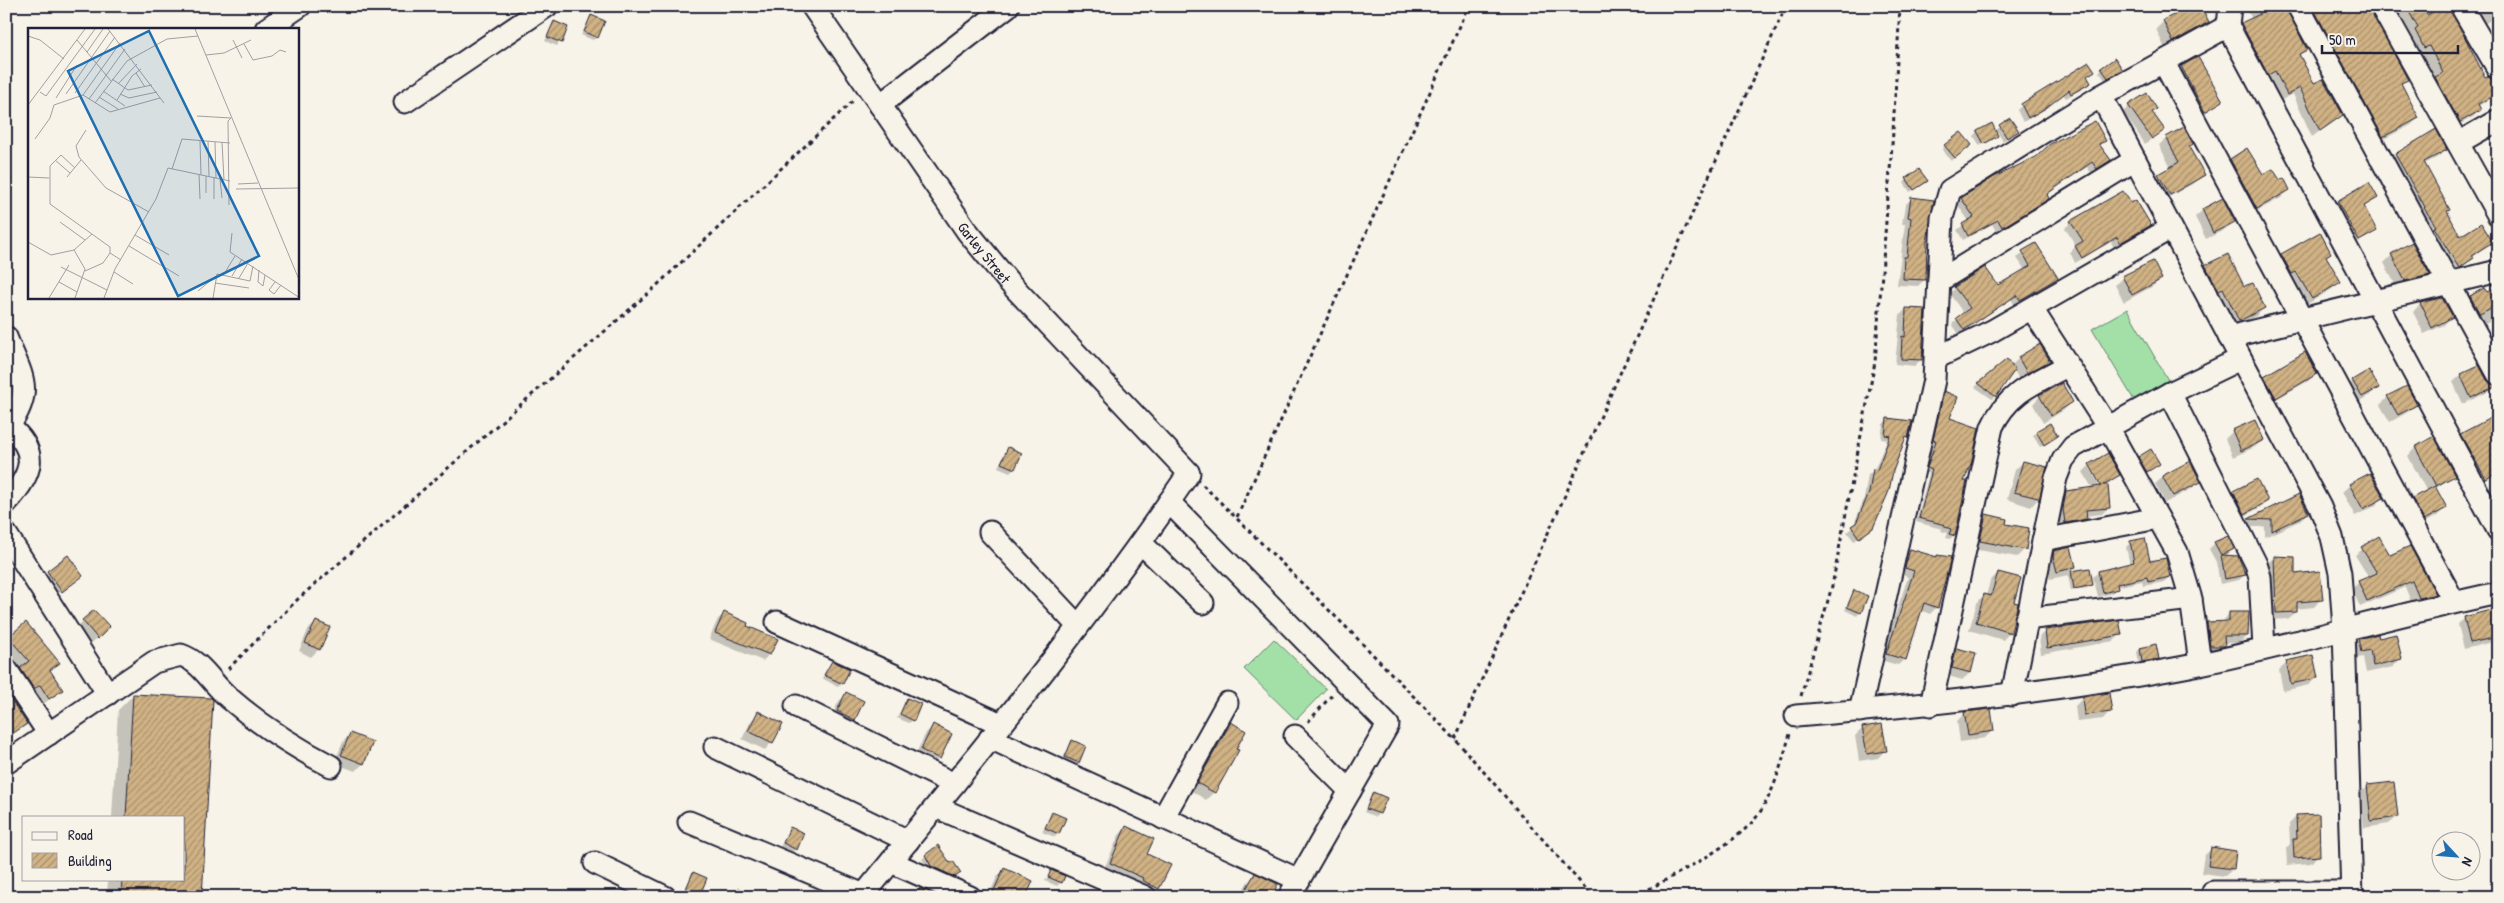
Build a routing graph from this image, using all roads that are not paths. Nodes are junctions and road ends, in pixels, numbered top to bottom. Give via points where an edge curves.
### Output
1 (300, 6) edge
2 (547, 6) edge
3 (812, 6) edge
4 (1008, 6) edge
5 (2298, 6) edge
6 (2381, 6) edge
7 (2461, 6) edge
8 (2229, 16) edge
9 (267, 28) edge
10 (2164, 63) junction
11 (2498, 69) edge
12 (2101, 96) junction
13 (404, 102) dead end
14 (880, 105) junction
15 (2498, 120) edge
16 (2458, 143) junction
17 (2135, 160) junction
18 (2498, 215) edge
19 (2171, 228) junction
20 (2498, 271) edge
21 (1939, 281) junction
22 (2448, 283) junction
23 (2375, 301) junction
24 (2032, 309) junction
25 (2302, 319) junction
26 (6, 336) edge
27 (2229, 337) junction
28 (1936, 358) junction
29 (2240, 359) junction
30 (2067, 366) junction
31 (2498, 374) edge
32 (2170, 393) junction
33 (8, 425) edge
34 (2107, 426) junction
35 (6, 502) edge
36 (1169, 502) junction
37 (2158, 518) junction
38 (2498, 530) edge
39 (990, 532) dead end
40 (6, 534) edge
41 (2043, 540) junction
42 (1141, 543) junction
43 (2498, 593) edge
44 (2191, 599) junction
45 (2454, 602) junction
46 (1203, 603) dead end
47 (2026, 619) junction
48 (777, 622) dead end
49 (1078, 626) junction
50 (2344, 629) junction
51 (2264, 648) junction
52 (2200, 664) junction
53 (6, 669) edge
54 (108, 694) junction
55 (2012, 694) junction
56 (1227, 703) dead end
57 (1931, 705) junction
58 (796, 706) dead end
59 (1860, 711) junction
60 (1796, 716) road end
61 (996, 731) junction
62 (49, 734) junction
63 (1294, 736) road end
64 (715, 747) dead end
65 (6, 763) edge
66 (331, 766) dead end
67 (954, 784) junction
68 (1350, 791) junction
69 (936, 807) junction
70 (1163, 818) junction
71 (689, 822) dead end
72 (908, 841) junction
73 (891, 862) junction
74 (595, 863) dead end
75 (1294, 889) edge
76 (2213, 892) dead end
77 (2352, 894) edge
78 (863, 896) edge
79 (665, 897) edge
80 (970, 897) edge
81 (1145, 897) edge

1 - 9 street
2 - 13 street
3 - 14 street, Garley Street
4 - 14 street
5 - 22 street
6 - 16 street
7 - 11 street
8 - 10 street
8 - 23 street
10 - 12 street
10 - 25 street
12 - 17 street
12 - 21 street via 1955,184 1950,190 1942,218
14 - 36 street, Garley Street via 967,231 1008,281 1189,472
15 - 16 street
16 - 18 street
17 - 19 street
17 - 21 street
19 - 24 street
19 - 27 street
20 - 22 street
21 - 28 street
22 - 23 street
22 - 31 street
23 - 25 street
23 - 38 street
24 - 28 street
24 - 30 street
25 - 27 street
25 - 45 street
26 - 33 street via 25,396
27 - 29 street
28 - 59 street via 1929,407
29 - 32 street
29 - 50 street via 2320,507 2332,537 2340,573
30 - 34 street
30 - 57 street via 2014,394 2003,405 1992,427
32 - 34 street
32 - 51 street via 2256,564 2261,586
33 - 35 street via 28,450 31,462 21,486
34 - 37 street
34 - 41 street via 2073,446 2062,460
36 - 42 street
36 - 68 street via 1388,725
37 - 41 street
37 - 44 street via 2177,552
39 - 49 street
40 - 54 street
41 - 47 street
42 - 46 street
42 - 49 street
43 - 45 street
44 - 47 street
44 - 52 street
45 - 50 street
47 - 55 street
48 - 61 street
49 - 61 street
50 - 51 street
50 - 77 street
51 - 52 street
52 - 55 street
53 - 62 street
54 - 62 street
54 - 66 street via 154,662 181,655 195,661 229,698 276,734
55 - 57 street
56 - 70 street
57 - 59 street
58 - 67 street
59 - 60 street
61 - 67 street
61 - 70 street
62 - 65 street
63 - 68 street
64 - 72 street
67 - 69 street
68 - 75 street
69 - 72 street
69 - 81 street
70 - 75 street
71 - 78 street
72 - 73 street
73 - 78 street
73 - 80 street
74 - 79 street
76 - 77 street

